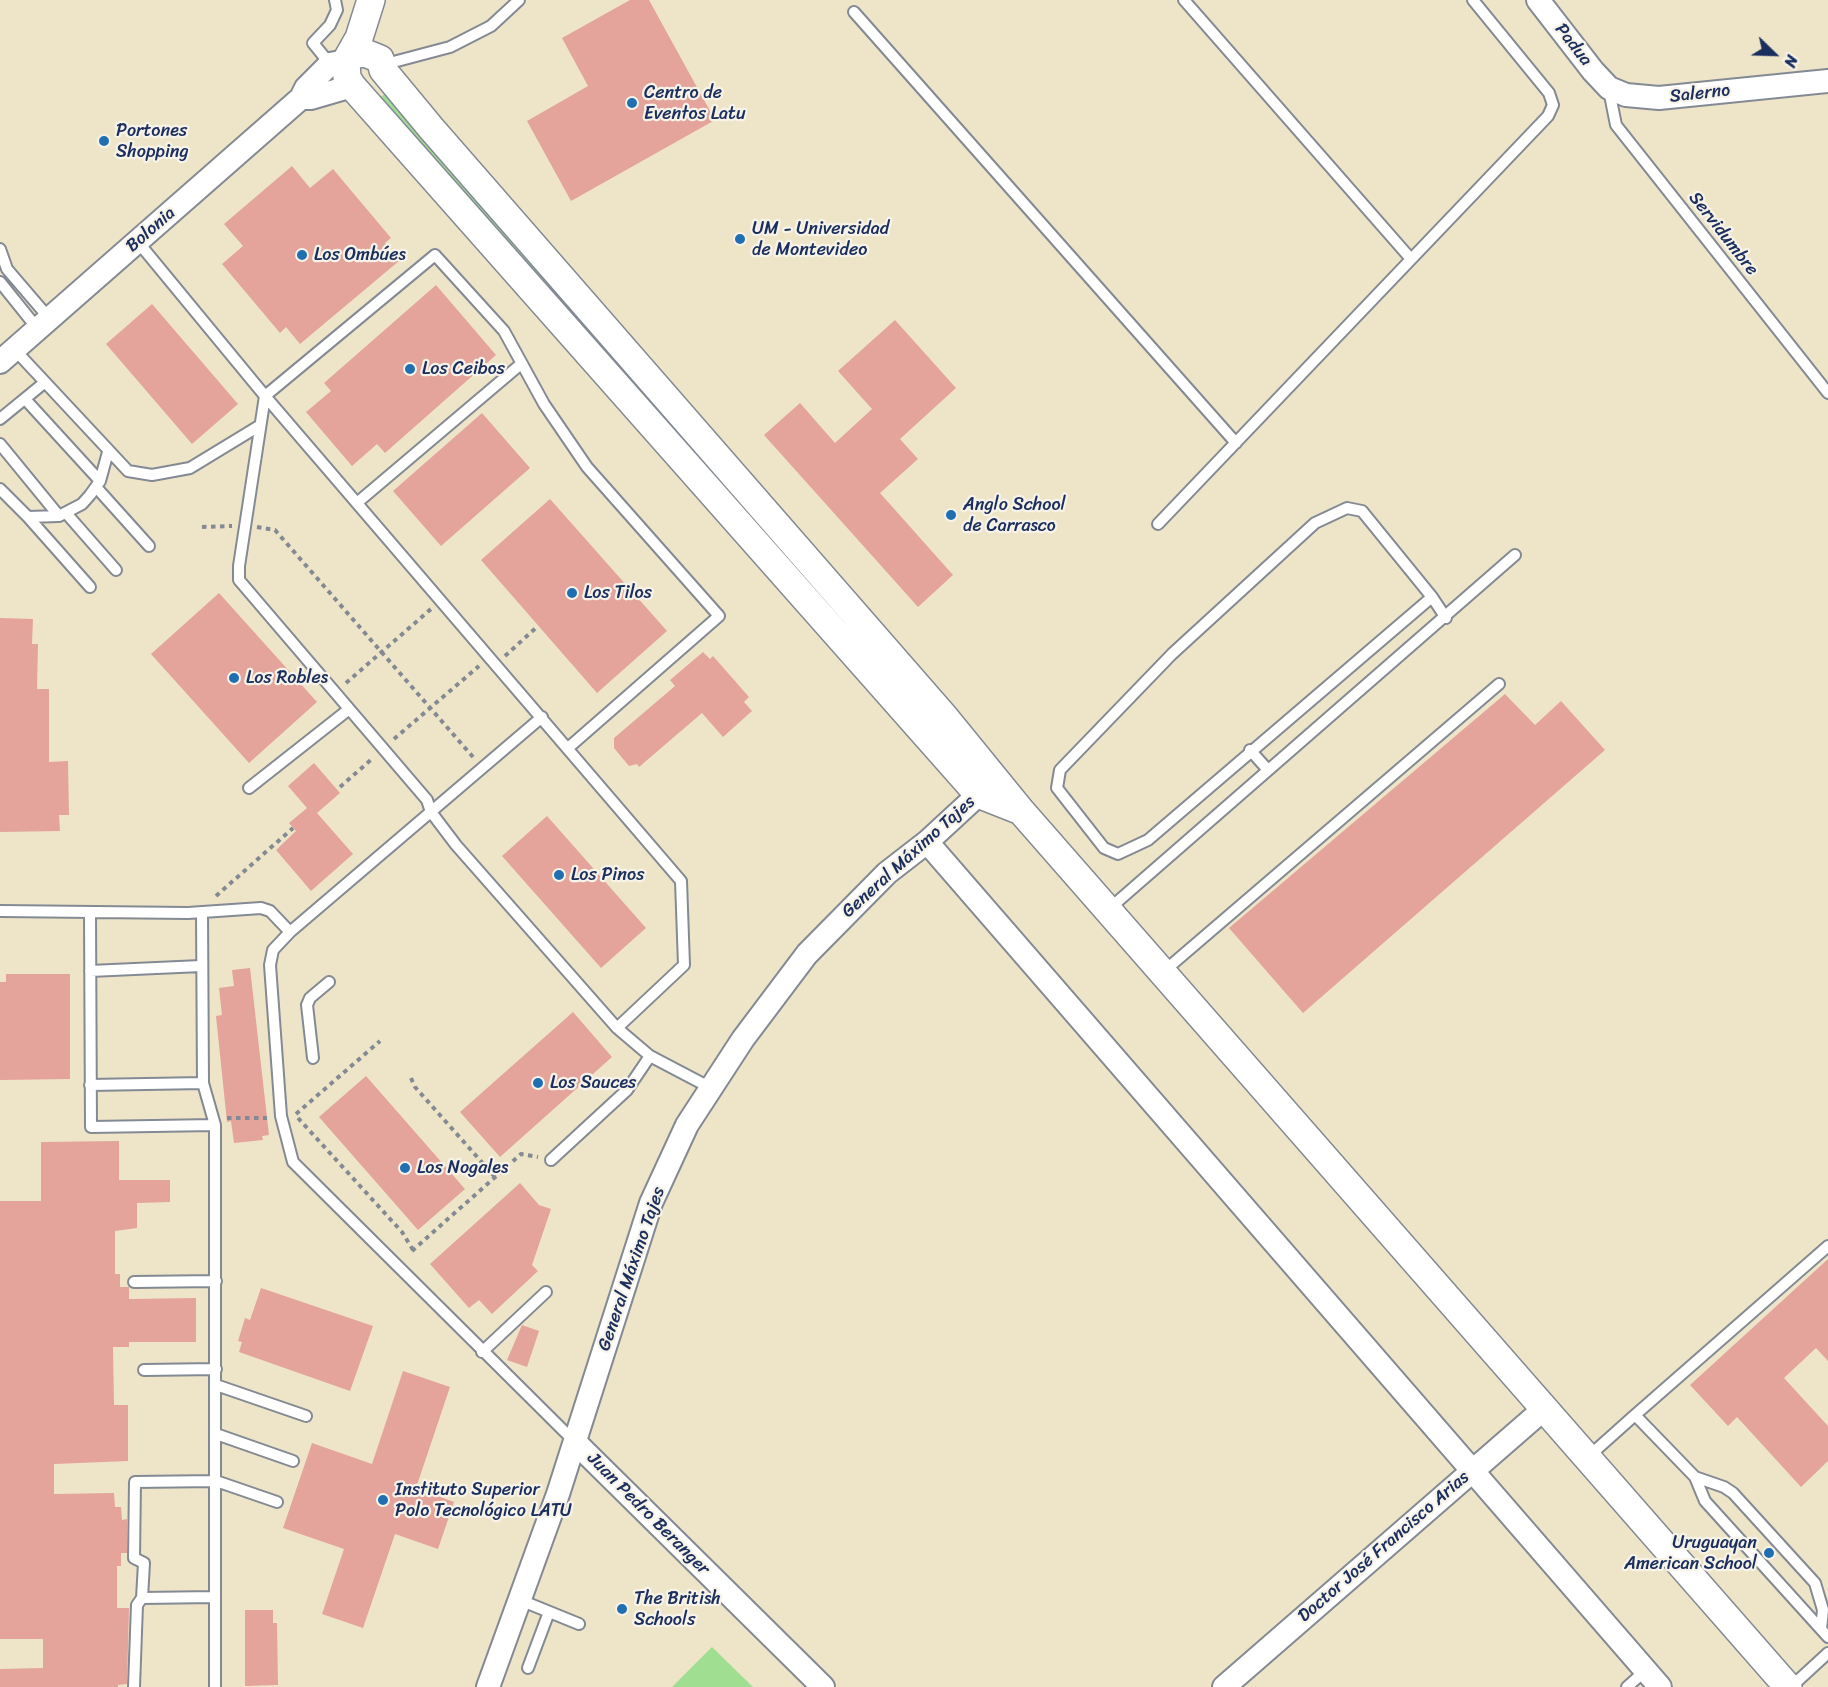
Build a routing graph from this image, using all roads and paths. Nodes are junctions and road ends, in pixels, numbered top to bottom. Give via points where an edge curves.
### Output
1 (335, 0) edge
2 (373, 0) edge
3 (519, 0) edge
4 (1184, 0) edge
5 (1473, 0) edge
6 (1538, 0) edge
7 (854, 12) dead end
8 (382, 64) junction
9 (345, 66) junction
10 (1828, 81) edge
11 (1609, 88) junction
12 (301, 98) junction
13 (138, 242) junction
14 (0, 249) edge
15 (1411, 259) junction
16 (0, 282) edge
17 (43, 323) junction
18 (8, 356) edge
19 (521, 364) junction
20 (45, 383) junction
21 (1828, 393) edge
22 (265, 396) junction
23 (25, 399) junction
24 (0, 419) edge
25 (259, 426) junction
26 (1236, 443) junction
27 (0, 444) edge
28 (108, 452) junction
29 (98, 484) junction
30 (0, 489) edge
31 (357, 502) junction
32 (63, 515) junction
33 (28, 517) junction
34 (1158, 524) dead end
35 (246, 525) junction
36 (202, 527) dead end
37 (149, 546) dead end
38 (1515, 555) dead end
39 (116, 570) dead end
40 (90, 587) dead end
41 (1432, 597) junction
42 (442, 600) junction
43 (1446, 618) junction
44 (538, 626) dead end
45 (381, 652) junction
46 (495, 664) junction
47 (1499, 684) dead end
48 (334, 694) junction
49 (429, 708) junction
50 (348, 710) junction
51 (542, 717) junction
52 (568, 748) junction
53 (383, 749) junction
54 (1250, 750) junction
55 (483, 767) junction
56 (1268, 770) junction
57 (988, 786) junction
58 (340, 787) dead end
59 (249, 788) dead end
60 (430, 812) junction
61 (293, 828) dead end
62 (927, 842) junction
63 (1109, 909) junction
64 (0, 911) edge
65 (202, 912) junction
66 (90, 913) junction
67 (290, 932) junction
68 (201, 966) junction
69 (90, 971) junction
70 (1163, 972) junction
71 (329, 982) dead end
72 (617, 1028) junction
73 (380, 1041) dead end
74 (650, 1056) junction
75 (313, 1058) dead end
76 (411, 1078) dead end
77 (203, 1083) junction
78 (90, 1085) junction
79 (709, 1087) junction
80 (295, 1115) junction
81 (281, 1116) junction
82 (267, 1118) dead end
83 (215, 1121) junction
84 (551, 1160) joint
85 (495, 1177) junction
86 (1828, 1246) edge
87 (413, 1250) junction
88 (397, 1267) junction
89 (216, 1281) junction
90 (134, 1282) dead end
91 (546, 1292) dead end
92 (482, 1352) junction
93 (216, 1369) junction
94 (144, 1370) dead end
95 (216, 1385) junction
96 (1545, 1408) junction
97 (1635, 1415) junction
98 (306, 1416) dead end
99 (216, 1434) junction
100 (575, 1442) junction
101 (1587, 1457) junction
102 (293, 1461) dead end
103 (1472, 1469) junction
104 (1695, 1477) junction
105 (216, 1482) junction
106 (277, 1502) dead end
107 (214, 1597) junction
108 (142, 1598) junction
109 (520, 1600) junction
110 (549, 1612) junction
111 (579, 1624) dead end
112 (1824, 1633) edge
113 (1828, 1653) edge
114 (528, 1668) dead end
115 (1652, 1679) edge
116 (134, 1687) edge
117 (215, 1687) edge
118 (488, 1687) edge
119 (823, 1687) edge
120 (1224, 1687) edge
121 (1627, 1687) edge
122 (1790, 1687) edge

1 - 9 lane via 337,10 330,25 313,43
2 - 8 street
2 - 9 street
3 - 8 lane via 491,26 450,47
4 - 15 lane
5 - 15 lane via 1549,93 1553,105 1548,116
6 - 11 street, Padua
7 - 26 lane
8 - 9 street via 375,86 366,89
8 - 57 street
9 - 12 street, Bolonia via 306,88
9 - 12 street via 310,98
9 - 57 street
10 - 11 street, Salerno via 1659,98 1626,95
11 - 21 lane, Servidumbre via 1616,125
12 - 13 street, Bolonia
13 - 17 street, Bolonia
13 - 22 lane
14 - 17 lane via 7,269
15 - 26 lane
16 - 17 lane
17 - 18 street, Bolonia
18 - 20 lane
19 - 22 lane via 504,331 435,255
19 - 31 lane
19 - 52 lane via 587,467 719,616
20 - 23 lane
20 - 28 lane
22 - 25 lane
22 - 31 lane
23 - 24 lane
23 - 29 lane
25 - 28 lane via 190,468 171,473 128,471
25 - 35 lane
26 - 34 lane
27 - 32 lane
28 - 29 lane
29 - 32 lane via 82,504
29 - 37 lane
30 - 33 lane
31 - 42 lane
32 - 33 lane
32 - 39 lane
33 - 40 lane
35 - 36 path
35 - 45 path via 275,530
35 - 48 lane via 239,580
38 - 43 lane
41 - 43 lane
41 - 54 lane
41 - 54 lane via 1362,511 1347,508 1315,523 1172,654 1060,770 1057,788 1104,848 1118,854 1148,840
42 - 45 path
42 - 46 lane
43 - 56 lane
44 - 46 path
45 - 48 path
45 - 49 path
46 - 49 path via 477,667
46 - 51 lane
47 - 70 lane
48 - 50 lane
49 - 53 path
49 - 55 path
50 - 53 lane
50 - 59 lane
51 - 52 lane
51 - 55 lane
52 - 72 lane via 681,881 684,965
53 - 58 path
53 - 60 lane via 427,800
54 - 56 lane
55 - 60 lane
56 - 63 lane
57 - 62 street, General Máximo Tajes
57 - 63 street via 1022,812
60 - 67 lane
60 - 72 lane
61 - 65 path
62 - 79 street, General Máximo Tajes via 887,873 807,954
62 - 103 street
63 - 70 street
64 - 66 lane
65 - 66 lane
65 - 67 lane via 261,908 270,911
65 - 68 lane
66 - 69 lane
67 - 81 lane via 273,950 270,965
68 - 69 lane
68 - 77 lane
69 - 78 lane
70 - 96 street
71 - 75 lane via 307,1005
72 - 74 lane
73 - 80 path
74 - 79 lane
74 - 84 lane via 627,1090
76 - 85 path
77 - 78 lane
77 - 83 lane
78 - 83 lane via 91,1127
79 - 100 street, General Máximo Tajes via 651,1203
80 - 81 path
80 - 87 path via 402,1232
81 - 88 lane via 293,1162
82 - 83 path
83 - 89 lane
84 - 85 path via 521,1154
85 - 87 path
86 - 97 lane
87 - 88 path
88 - 92 lane
89 - 90 lane
89 - 93 lane
91 - 92 lane
92 - 100 lane
93 - 94 lane
93 - 95 lane
95 - 98 lane
95 - 99 lane
96 - 101 street
96 - 103 street, Doctor José Francisco Arias
97 - 101 lane
97 - 104 lane
99 - 102 lane
99 - 105 lane
100 - 109 street, General Máximo Tajes
100 - 119 street, Juan Pedro Beranger
101 - 122 street
103 - 115 street
103 - 120 street, Doctor José Francisco Arias
104 - 112 lane via 1705,1501
104 - 112 lane via 1733,1493 1815,1583 1823,1610
105 - 106 lane
105 - 107 lane
105 - 108 lane via 135,1482 134,1558 144,1563
107 - 108 lane
107 - 117 lane
108 - 116 lane via 137,1605
109 - 110 lane
109 - 118 street, General Máximo Tajes
110 - 111 lane
110 - 114 lane
113 - 122 lane
115 - 121 lane

